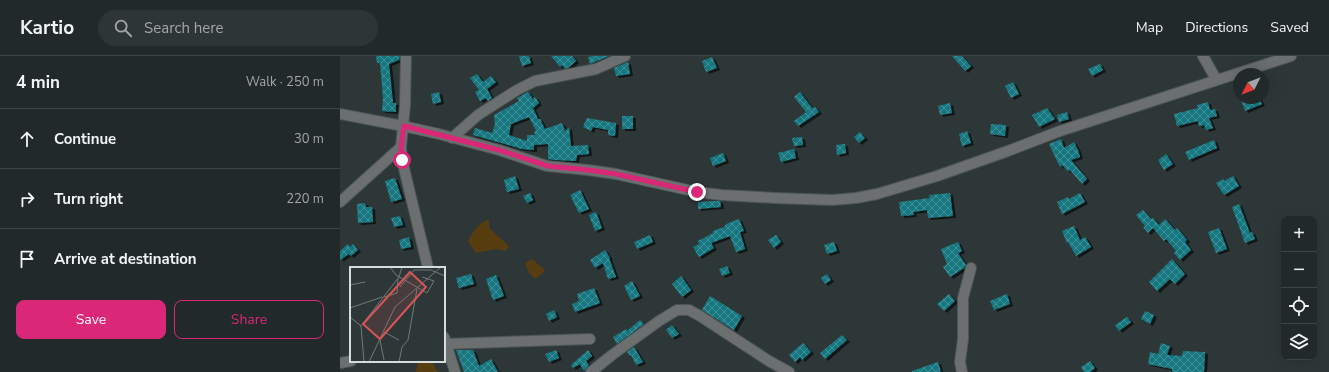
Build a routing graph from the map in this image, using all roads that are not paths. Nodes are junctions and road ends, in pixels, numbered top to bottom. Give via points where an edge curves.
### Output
1 (406, 56) edge
2 (625, 56) edge
3 (1203, 56) edge
4 (1291, 56) edge
5 (1216, 80) junction
6 (340, 114) edge
7 (404, 126) junction
8 (452, 138) junction
9 (401, 147) junction
10 (340, 202) edge
11 (428, 267) edge
12 (971, 268) dead end
13 (590, 339) dead end
14 (445, 342) edge
15 (350, 361) edge
16 (340, 363) edge
17 (455, 372) edge
18 (591, 372) edge
19 (789, 372) edge
20 (962, 372) edge

1 - 7 street
2 - 8 street via 596,69 535,81 516,90 478,115
3 - 5 street
4 - 5 street
5 - 8 street via 1060,131 937,176 876,194 832,200 708,194 616,174 548,166
6 - 7 street
7 - 8 street
7 - 9 street
9 - 10 street
9 - 11 street
12 - 20 street via 963,298 960,362
13 - 14 street
14 - 17 street
15 - 16 street
18 - 19 street via 677,310 689,310 700,316

